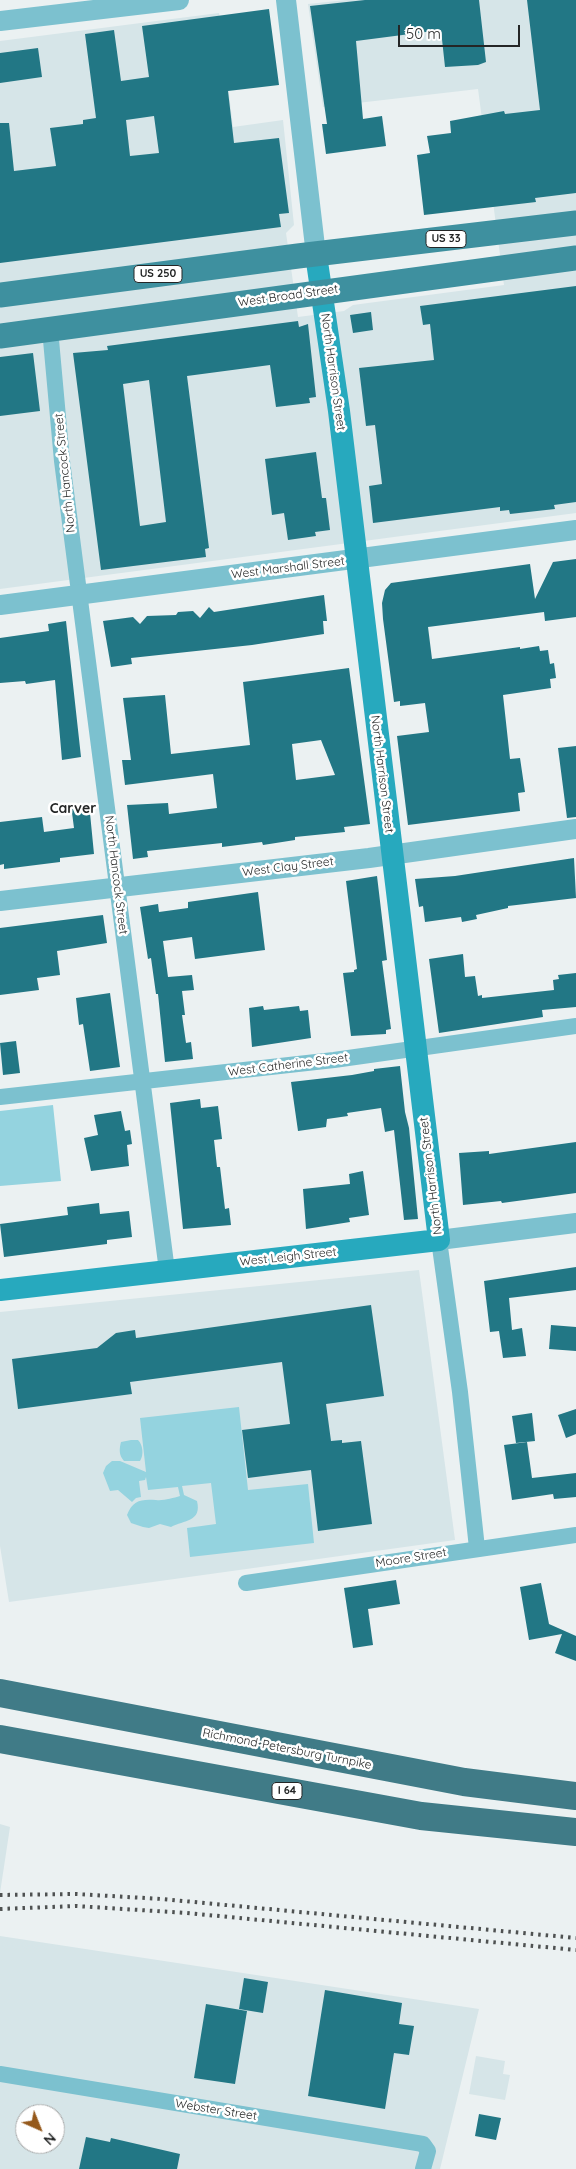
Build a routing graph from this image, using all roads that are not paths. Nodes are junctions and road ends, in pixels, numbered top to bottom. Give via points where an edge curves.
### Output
1 (180, 0) edge
2 (286, 0) edge
3 (0, 21) edge
4 (576, 223) edge
5 (316, 255) junction
6 (576, 258) edge
7 (322, 292) junction
8 (0, 295) edge
9 (50, 329) junction
10 (0, 336) edge
11 (576, 530) edge
12 (355, 559) junction
13 (80, 595) junction
14 (0, 605) edge
15 (576, 829) edge
16 (392, 855) junction
17 (118, 888) junction
18 (0, 901) edge
19 (576, 1026) edge
20 (416, 1047) junction
21 (142, 1080) junction
22 (0, 1097) edge
23 (576, 1223) edge
24 (439, 1240) junction
25 (167, 1271) junction
26 (0, 1290) edge
27 (576, 1535) edge
28 (477, 1548) junction
29 (246, 1583) dead end
30 (0, 1693) edge
31 (0, 1739) edge
32 (576, 1796) edge
33 (576, 1832) edge
34 (0, 2074) edge
35 (423, 2169) edge

1 - 3 street
2 - 5 street, North Harrison Street
4 - 5 main road, US 33
5 - 7 main road, North Harrison Street
5 - 8 main road, US 250
6 - 7 main road, West Broad Street
7 - 9 main road, West Broad Street
7 - 12 main road, North Harrison Street
9 - 10 main road, West Broad Street
9 - 13 street, North Hancock Street via 62,461
11 - 12 street, West Marshall Street
12 - 13 street, West Marshall Street
12 - 16 main road, North Harrison Street
13 - 14 street, West Marshall Street
13 - 17 street, North Hancock Street
15 - 16 street, West Clay Street
16 - 17 street, West Clay Street
16 - 20 main road, North Harrison Street
17 - 18 street, West Clay Street
17 - 21 street, North Hancock Street
19 - 20 street, West Catherine Street
20 - 21 street, West Catherine Street via 334,1060
20 - 24 main road, North Harrison Street
21 - 22 street, West Catherine Street
21 - 25 street, North Hancock Street
23 - 24 street, West Leigh Street
24 - 25 main road, West Leigh Street
24 - 28 street, North Harrison Street
25 - 26 main road, West Leigh Street
27 - 28 street, Moore Street
28 - 29 street, Moore Street
30 - 32 highway, Richmond-Petersburg Turnpike via 464,1782
31 - 33 highway, I 64 via 421,1816
34 - 35 street, Webster Street via 423,2144 428,2151

